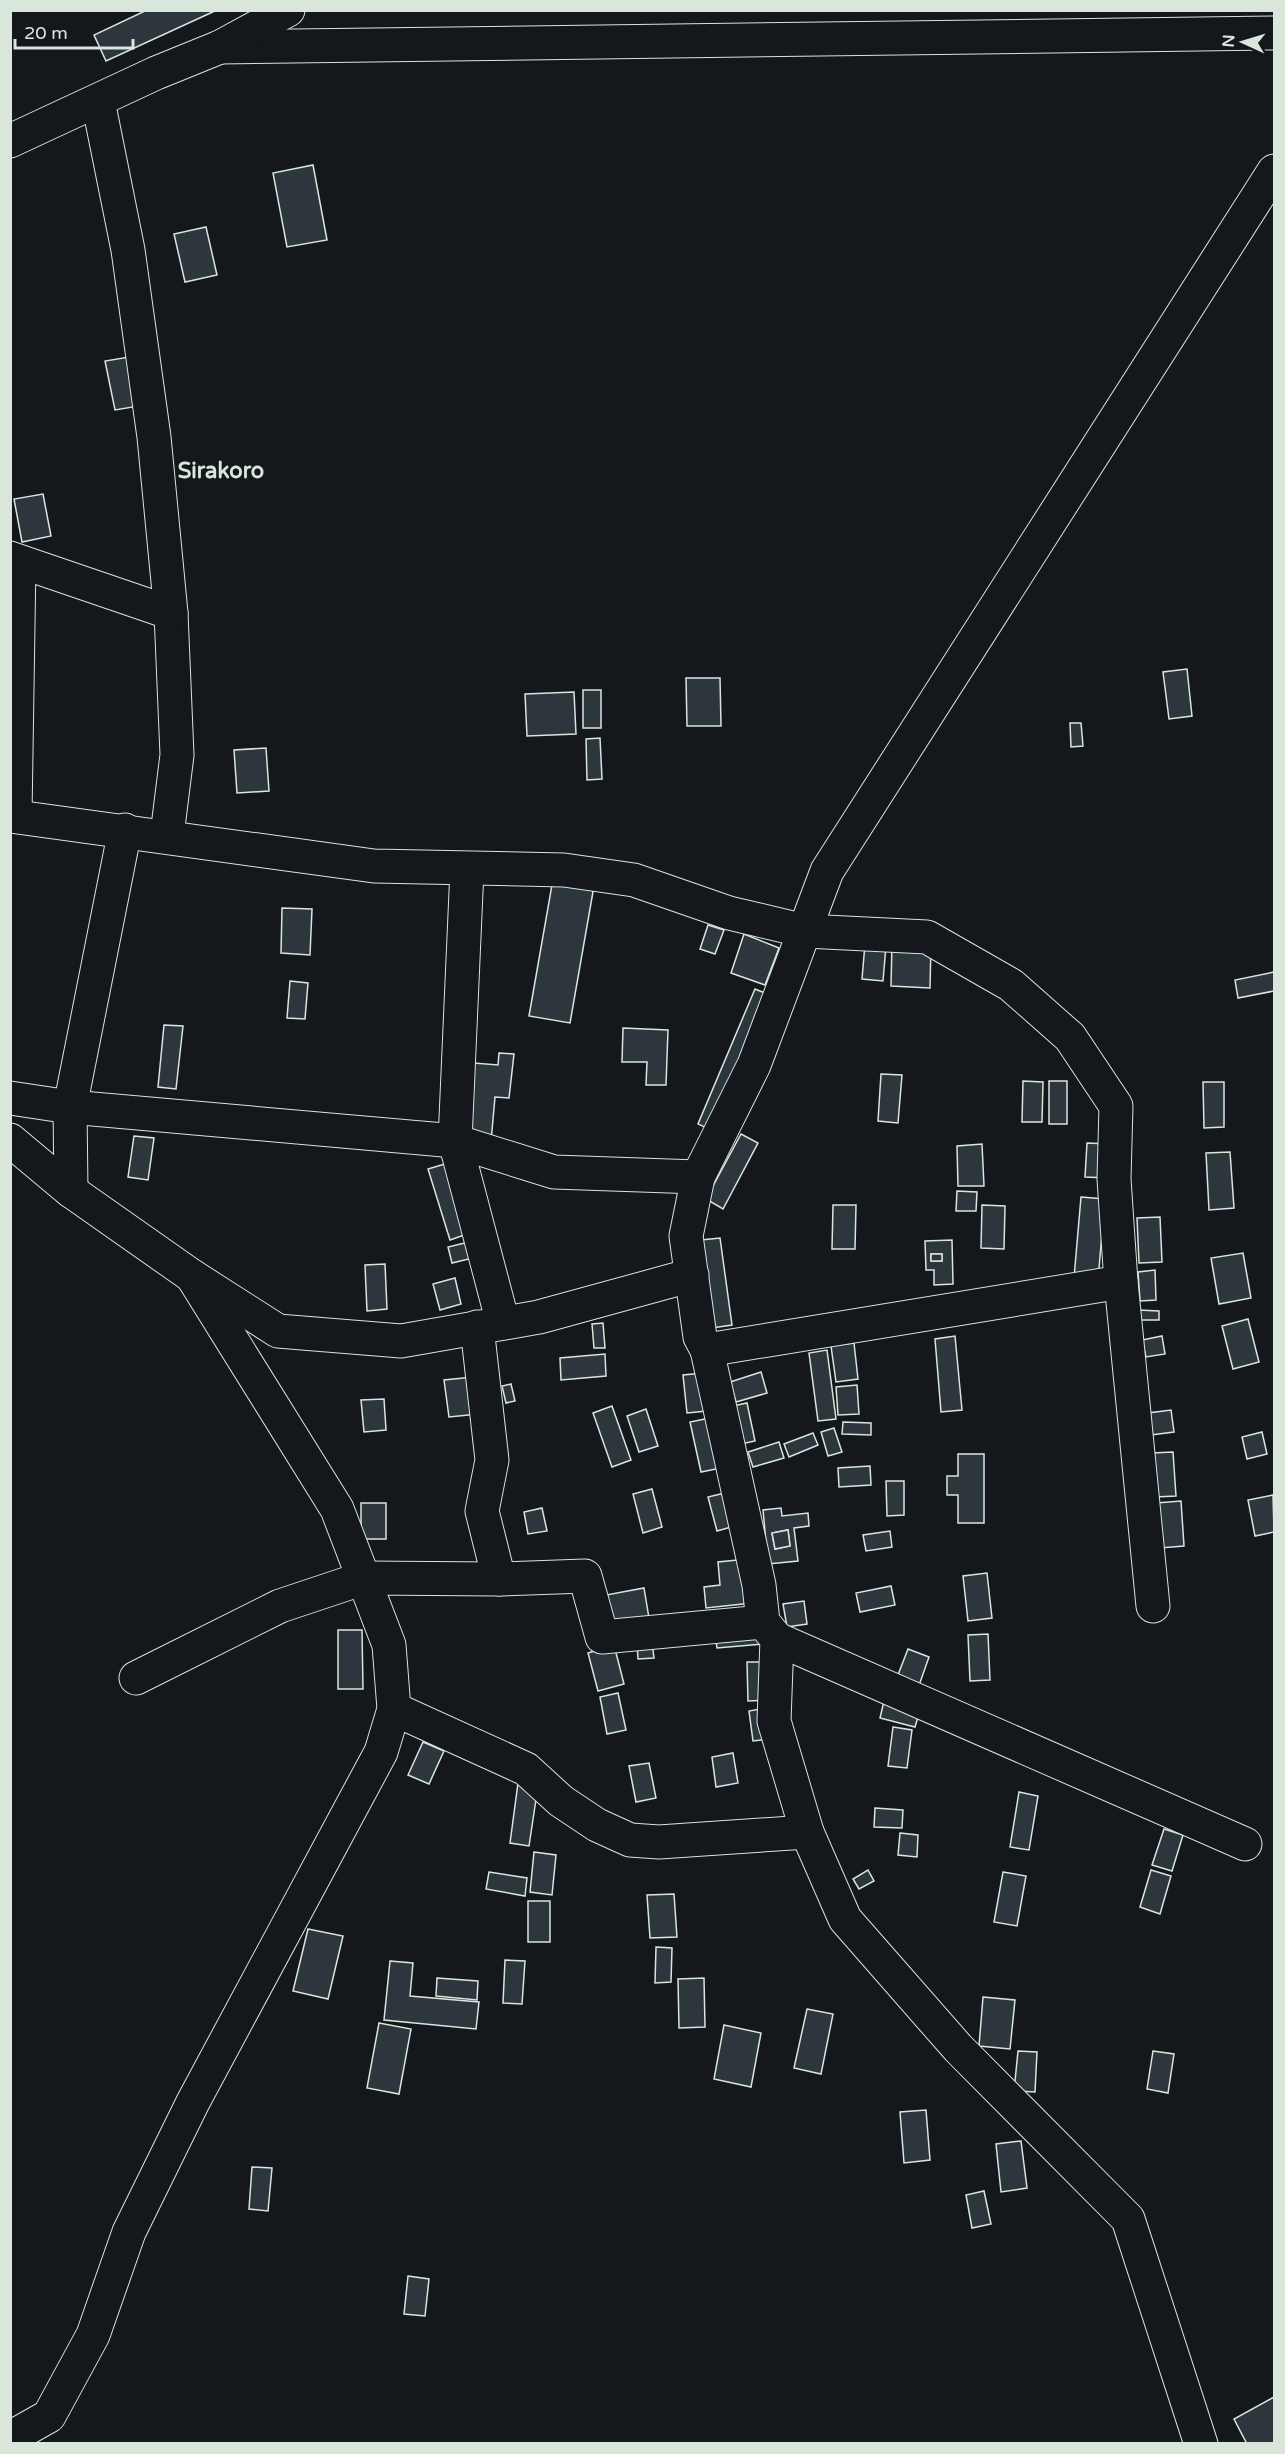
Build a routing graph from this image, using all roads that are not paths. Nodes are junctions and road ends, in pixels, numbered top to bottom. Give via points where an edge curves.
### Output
1 (287, 11) edge
2 (1275, 33) edge
3 (220, 47) junction
4 (98, 101) junction
5 (10, 141) edge
6 (1275, 171) edge
7 (15, 560) edge
8 (171, 613) junction
9 (13, 816) edge
10 (125, 830) junction
11 (167, 835) junction
12 (467, 869) junction
13 (805, 932) junction
14 (10, 1098) edge
15 (70, 1107) junction
16 (10, 1140) edge
17 (455, 1141) junction
18 (698, 1177) junction
19 (71, 1191) junction
20 (692, 1275) junction
21 (192, 1276) junction
22 (1121, 1282) junction
23 (490, 1325) junction
24 (707, 1350) junction
25 (364, 1578) junction
26 (499, 1579) junction
27 (1154, 1606) dead end
28 (770, 1631) junction
29 (136, 1678) dead end
30 (394, 1709) junction
31 (807, 1832) junction
32 (1245, 1844) dead end
33 (10, 2438) edge
34 (1201, 2444) edge

1 - 3 street
2 - 3 street
3 - 4 street via 156,72
4 - 5 street
4 - 8 street via 128,250 154,437
6 - 13 street via 827,871
7 - 8 street
7 - 9 street
8 - 11 street via 177,755
9 - 10 street
10 - 11 street
10 - 15 street
11 - 12 street via 374,866
12 - 13 street via 564,870 634,880 729,913
12 - 17 street
13 - 18 street via 754,1065
13 - 22 street via 927,938 1011,985 1070,1037 1116,1106 1114,1179
14 - 15 street
15 - 17 street
15 - 19 street
16 - 19 street
17 - 18 street via 554,1172
17 - 23 street
18 - 20 street via 686,1236
19 - 21 street
20 - 23 street via 539,1317
20 - 24 street via 700,1337
21 - 23 street via 278,1331 401,1341
21 - 25 street via 337,1509
22 - 24 street
22 - 27 street
23 - 26 street via 492,1460 482,1511
24 - 28 street
25 - 26 street
25 - 29 street via 280,1606
25 - 30 street via 390,1644
26 - 28 street via 585,1576 602,1637
28 - 31 street via 774,1721
28 - 32 street
30 - 31 street via 525,1769 561,1801 630,1840 659,1842
30 - 33 street via 381,1752 193,2102 129,2232 93,2335 49,2416
31 - 34 street via 845,1918 958,2048 1128,2219

